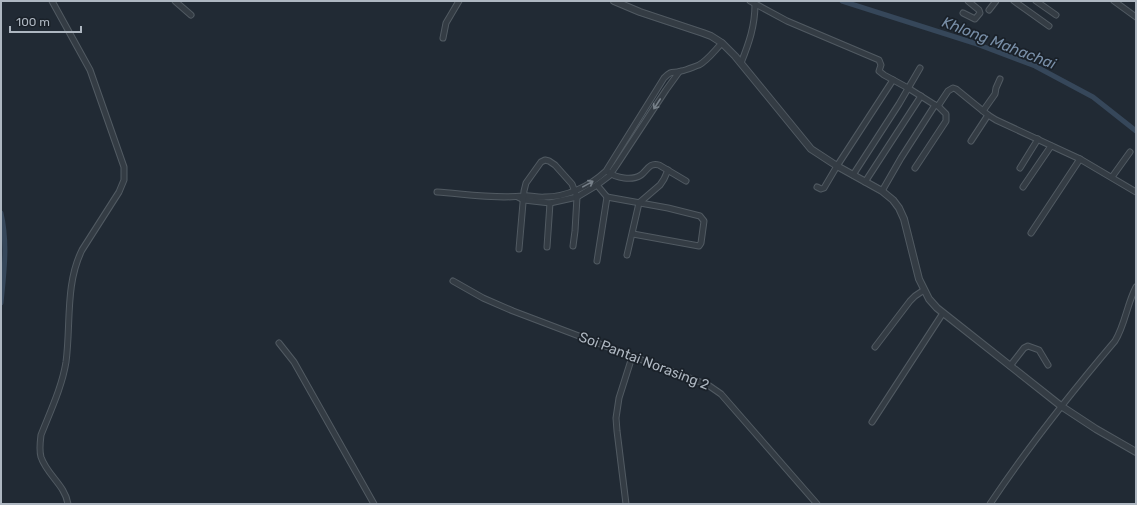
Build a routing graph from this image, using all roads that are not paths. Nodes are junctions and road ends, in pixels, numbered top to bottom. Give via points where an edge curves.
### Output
1 (52, 1) edge
2 (175, 1) edge
3 (458, 1) edge
4 (614, 1) edge
5 (968, 1) edge
6 (996, 1) edge
7 (1014, 1) edge
8 (1036, 1) edge
9 (1114, 1) edge
10 (753, 3) edge
11 (989, 10) dead end
12 (963, 13) dead end
13 (191, 15) dead end
14 (1056, 15) dead end
15 (1136, 18) edge
16 (1049, 26) dead end
17 (443, 38) dead end
18 (722, 43) junction
19 (741, 63) junction
20 (920, 68) dead end
21 (679, 72) junction
22 (1000, 79) dead end
23 (893, 80) junction
24 (908, 88) junction
25 (921, 96) junction
26 (936, 106) junction
27 (983, 111) junction
28 (988, 115) junction
29 (1038, 140) junction
30 (971, 141) dead end
31 (1051, 146) junction
32 (1130, 152) dead end
33 (1080, 159) junction
34 (836, 166) junction
35 (914, 168) dead end
36 (1020, 168) dead end
37 (668, 170) junction
38 (608, 172) junction
39 (853, 175) junction
40 (1112, 177) junction
41 (686, 181) dead end
42 (866, 182) junction
43 (597, 185) junction
44 (816, 187) dead end
45 (1023, 187) dead end
46 (574, 191) junction
47 (882, 191) junction
48 (437, 192) dead end
49 (1136, 192) edge
50 (577, 196) junction
51 (607, 197) junction
52 (522, 198) junction
53 (550, 203) junction
54 (639, 203) junction
55 (1031, 233) dead end
56 (633, 234) junction
57 (573, 246) dead end
58 (547, 247) dead end
59 (519, 250) dead end
60 (627, 254) dead end
61 (597, 261) dead end
62 (453, 281) dead end
63 (1136, 287) edge
64 (924, 290) junction
65 (943, 313) junction
66 (279, 342) dead end
67 (875, 347) dead end
68 (632, 357) junction
69 (1048, 365) dead end
70 (1010, 366) junction
71 (1061, 406) junction
72 (872, 422) dead end
73 (1136, 452) edge
74 (68, 504) edge
75 (374, 504) edge
76 (626, 504) edge
77 (817, 504) edge
78 (990, 504) edge

1 - 74 street via 90,70 124,167 124,180 120,192 78,260 71,298 64,372 39,446 41,457 65,494
2 - 13 street
3 - 17 street via 446,23
4 - 18 street via 711,36
5 - 12 street via 980,13 975,19
6 - 11 street
7 - 16 street
8 - 14 street
9 - 15 street
10 - 19 street via 755,17
10 - 23 street via 879,60 880,71
18 - 19 street
18 - 21 street via 705,61
19 - 34 street via 806,144
20 - 24 street
21 -> 38 street via 622,157
21 - 38 street via 669,73 664,78
22 - 27 street via 995,94
23 - 24 street
23 - 34 street
24 - 25 street
24 - 39 street
25 - 26 street
25 - 42 street
26 - 27 street via 952,88
26 - 35 street via 946,114 946,121
26 - 47 street
27 - 28 street
28 - 29 street
28 - 30 street
29 - 31 street
29 - 36 street
31 - 33 street
31 - 45 street
32 - 40 street
33 - 40 street
33 - 55 street
34 - 39 street
34 - 44 street via 824,188
37 - 38 street via 655,164 634,178 615,176
37 - 41 street
37 - 54 street via 660,185
38 - 43 street
46 -> 38 street
39 - 42 street
40 - 49 street
42 - 47 street
43 - 50 street
43 - 51 street
46 - 50 street
46 - 52 street via 545,198
46 - 52 street via 572,184 555,165 545,160 526,183
47 - 64 street via 893,200 904,219
48 - 52 street
50 - 53 street
50 - 57 street
51 - 54 street
51 - 61 street
52 - 53 street
52 - 59 street
53 - 58 street
54 - 56 street
54 - 56 street via 700,216 704,221 701,243 699,246
56 - 60 street
62 - 68 street, Soi Pantai Norasing 2 via 483,298
63 - 71 street via 1115,341
64 - 65 street
64 - 67 street via 910,301
65 - 70 street
65 - 72 street
66 - 75 street via 294,362
68 - 76 street via 618,398 616,418
68 - 77 street, Soi Pantai Norasing 2 via 715,389
69 - 70 street via 1039,350 1028,346
70 - 71 street
71 - 73 street
71 - 78 street

